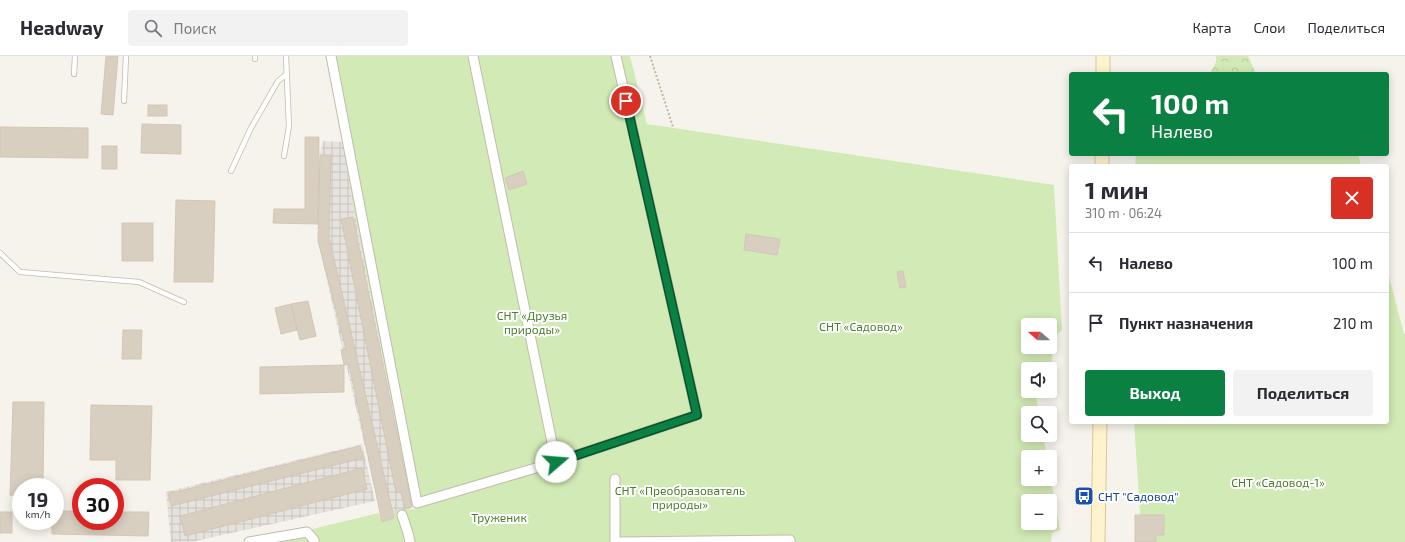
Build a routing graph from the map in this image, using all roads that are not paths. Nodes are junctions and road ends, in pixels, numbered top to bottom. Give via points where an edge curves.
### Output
1 (75, 56) edge
2 (126, 56) edge
3 (286, 56) edge
4 (331, 56) edge
5 (473, 56) edge
6 (616, 56) edge
7 (1103, 56) edge
8 (1103, 72) edge
9 (74, 74) dead end
10 (287, 74) junction
11 (124, 101) dead end
12 (284, 156) dead end
13 (231, 171) dead end
14 (0, 253) edge
15 (184, 302) dead end
16 (1100, 424) edge
17 (556, 462) junction
18 (615, 479) dead end
19 (402, 515) dead end
20 (249, 542) edge
21 (314, 542) edge
22 (410, 542) edge
23 (615, 542) edge
24 (621, 542) edge
25 (790, 542) edge
26 (1098, 542) edge

1 - 9 lane
2 - 11 lane
3 - 10 lane
4 - 17 street via 417,503
5 - 17 street
6 - 17 street via 697,415
7 - 8 street
10 - 12 lane via 289,126
10 - 13 lane via 278,81 251,128
14 - 15 lane via 20,272 139,282
16 - 26 street
18 - 23 street
19 - 22 street
20 - 21 street via 307,532
24 - 25 street

